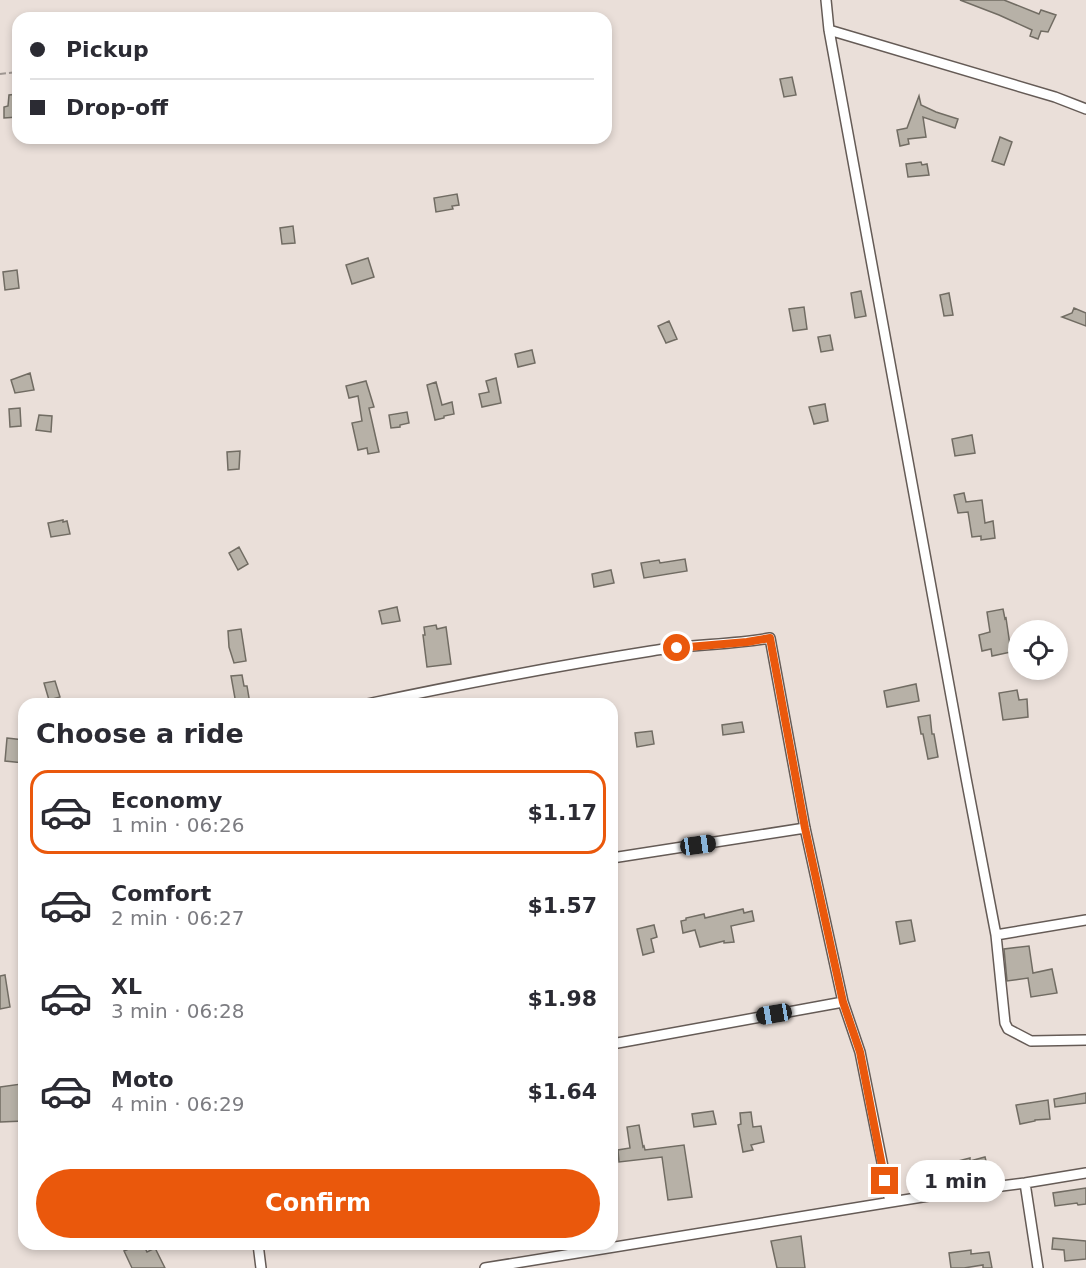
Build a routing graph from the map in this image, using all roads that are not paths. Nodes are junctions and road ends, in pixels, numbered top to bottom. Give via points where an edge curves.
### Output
1 (826, 0) edge
2 (829, 30) junction
3 (1086, 109) edge
4 (395, 698) edge
5 (805, 828) junction
6 (618, 857) edge
7 (1086, 920) edge
8 (996, 935) junction
9 (843, 1002) junction
10 (1086, 1040) edge
11 (618, 1043) edge
12 (1086, 1173) edge
13 (1025, 1183) junction
14 (890, 1202) junction
15 (618, 1248) edge
16 (259, 1250) edge
17 (604, 1250) edge
18 (508, 1266) edge
19 (261, 1268) edge
20 (485, 1268) edge
21 (1038, 1268) edge

1 - 2 street
2 - 3 street
2 - 8 street
4 - 5 street via 654,650 770,638
5 - 6 street
5 - 9 street
7 - 8 street
8 - 10 street via 1008,1029 1030,1041
9 - 11 street
9 - 14 street via 860,1052
12 - 13 street
13 - 14 street
13 - 21 street
14 - 15 street
16 - 19 street
17 - 18 street
18 - 20 street

